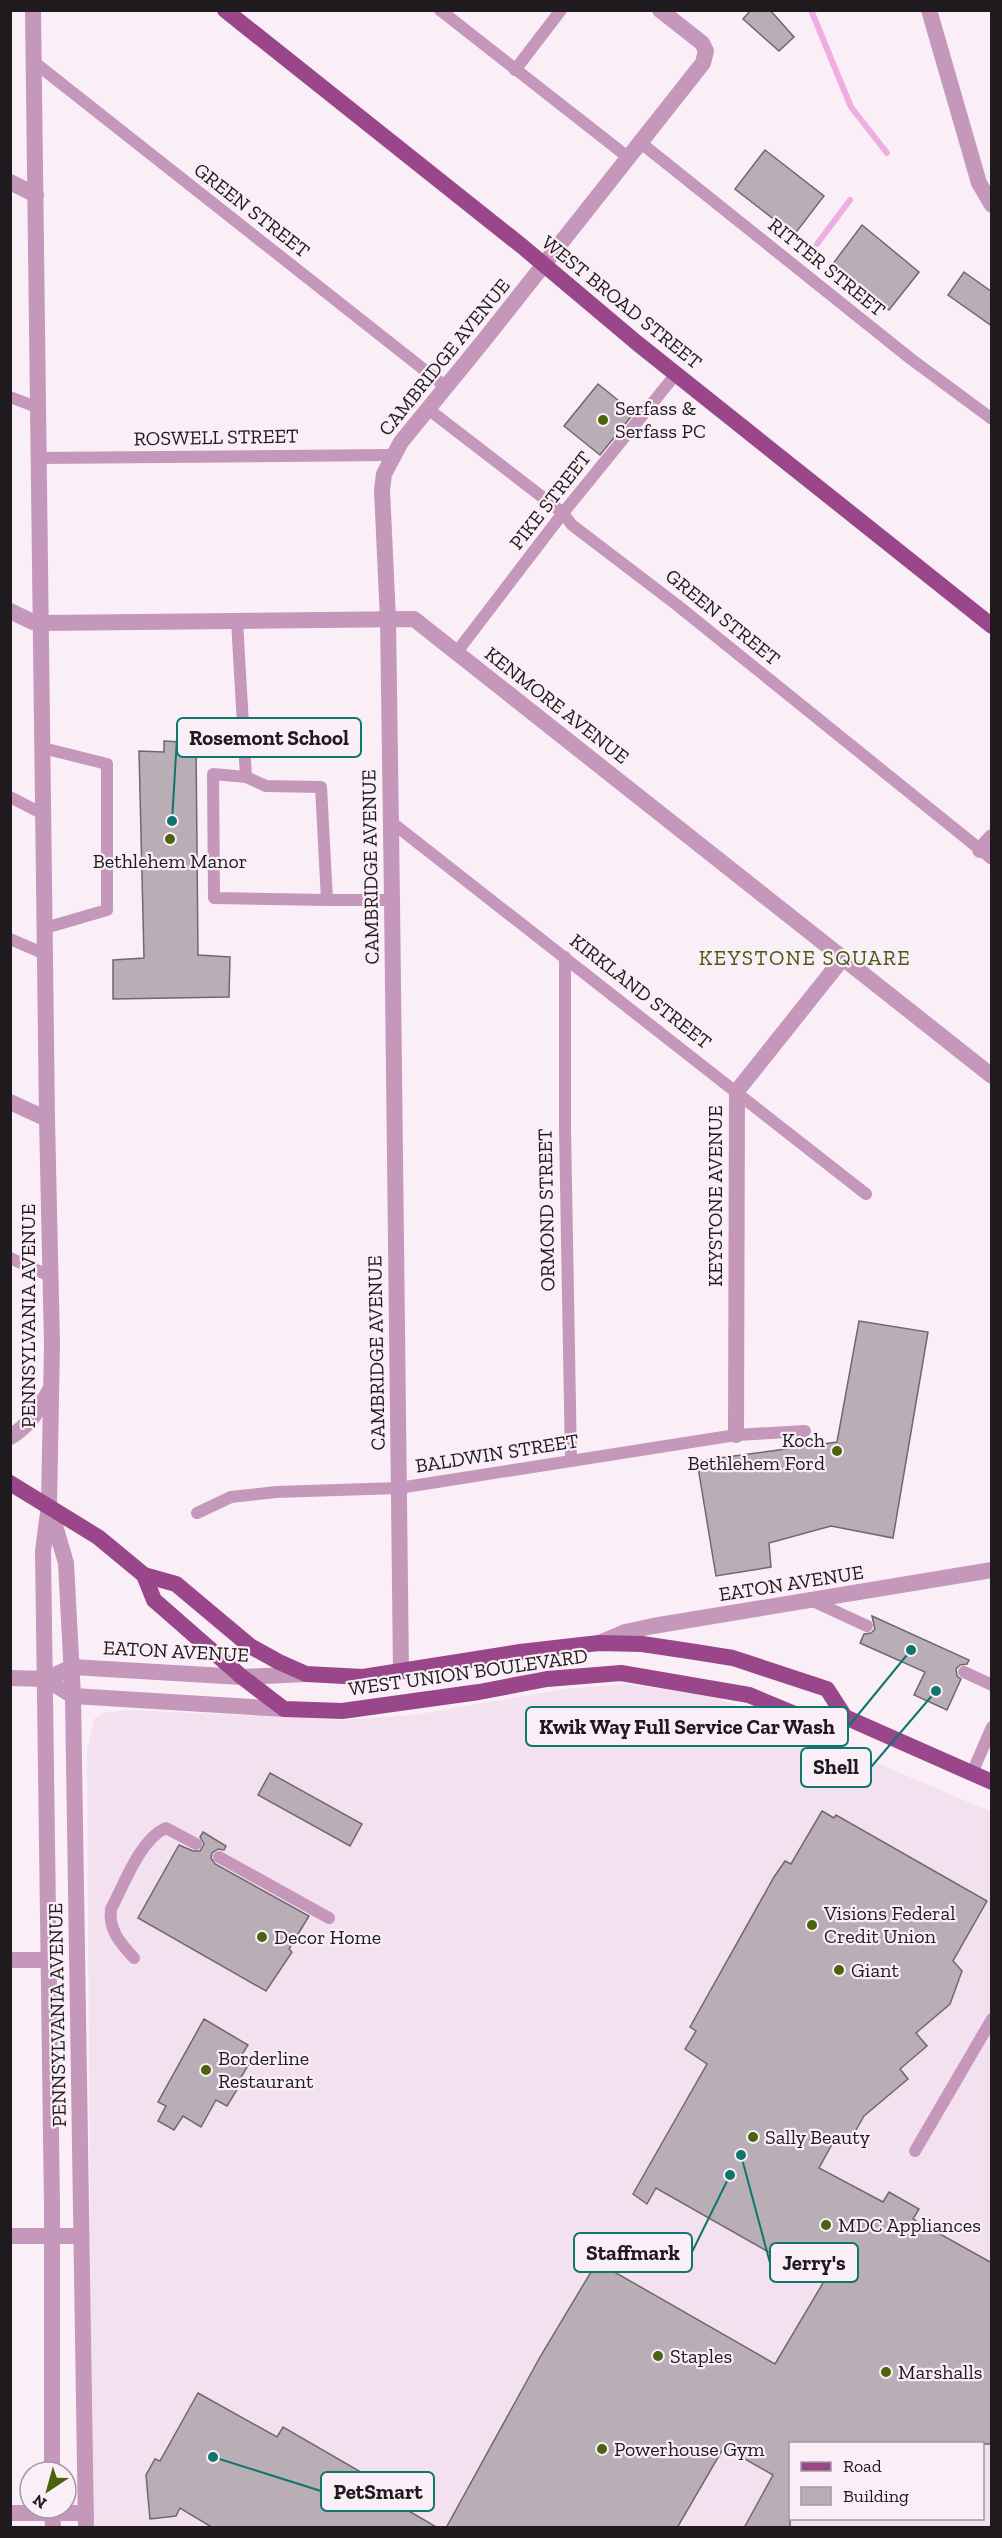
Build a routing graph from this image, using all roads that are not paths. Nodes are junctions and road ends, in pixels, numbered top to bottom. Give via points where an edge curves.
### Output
1 (33, 10) edge
2 (225, 10) edge
3 (440, 10) edge
4 (561, 10) edge
5 (660, 10) edge
6 (929, 10) edge
7 (34, 62) junction
8 (514, 70) junction
9 (640, 143) junction
10 (628, 158) junction
11 (10, 182) edge
12 (36, 195) junction
13 (992, 205) edge
14 (544, 265) junction
15 (676, 374) junction
16 (446, 387) junction
17 (10, 397) edge
18 (39, 408) junction
19 (428, 409) junction
20 (992, 419) edge
21 (392, 455) junction
22 (39, 458) junction
23 (563, 513) junction
24 (10, 610) edge
25 (388, 620) junction
26 (237, 621) junction
27 (42, 623) junction
28 (992, 626) edge
29 (456, 653) junction
30 (43, 748) junction
31 (246, 777) junction
32 (10, 797) edge
33 (43, 814) junction
34 (390, 821) junction
35 (988, 849) edge
36 (327, 900) junction
37 (392, 900) junction
38 (45, 928) junction
39 (10, 939) edge
40 (45, 954) junction
41 (565, 957) junction
42 (843, 958) junction
43 (992, 1076) edge
44 (737, 1091) junction
45 (10, 1102) edge
46 (47, 1119) junction
47 (866, 1194) dead end
48 (10, 1258) edge
49 (50, 1276) junction
50 (51, 1389) junction
51 (805, 1431) dead end
52 (736, 1435) junction
53 (10, 1437) edge
54 (571, 1461) junction
55 (10, 1483) edge
56 (399, 1488) junction
57 (49, 1505) junction
58 (197, 1513) dead end
59 (992, 1570) edge
60 (144, 1575) junction
61 (813, 1601) junction
62 (867, 1626) dead end
63 (599, 1643) junction
64 (72, 1667) junction
65 (401, 1672) junction
66 (964, 1672) dead end
67 (306, 1674) junction
68 (242, 1677) junction
69 (10, 1678) edge
70 (46, 1679) junction
71 (992, 1685) edge
72 (73, 1696) junction
73 (284, 1709) junction
74 (845, 1717) junction
75 (992, 1727) edge
76 (972, 1773) junction
77 (992, 1782) edge
78 (196, 1844) dead end
79 (219, 1857) dead end
80 (329, 1918) dead end
81 (134, 1958) dead end
82 (10, 1960) edge
83 (49, 1960) junction
84 (992, 2019) edge
85 (915, 2151) dead end
86 (52, 2235) junction
87 (10, 2236) edge
88 (80, 2236) junction
89 (52, 2460) edge
90 (86, 2520) edge

1 - 7 street, PENNSYLVANIA AVENUE
2 - 14 main road, WEST BROAD STREET
3 - 8 lane
4 - 8 lane
5 - 9 street, CAMBRIDGE AVENUE via 702,43 705,51 703,63
6 - 13 street via 979,183
7 - 12 street, PENNSYLVANIA AVENUE
7 - 16 lane, GREEN STREET
8 - 10 lane
9 - 10 street, CAMBRIDGE AVENUE
9 - 20 lane, RITTER STREET
10 - 14 street, CAMBRIDGE AVENUE
11 - 12 street
12 - 18 street, PENNSYLVANIA AVENUE
14 - 15 main road, WEST BROAD STREET
14 - 16 street, CAMBRIDGE AVENUE
15 - 23 lane, PIKE STREET
15 - 28 main road, WEST BROAD STREET
16 - 19 street, CAMBRIDGE AVENUE
17 - 18 lane
18 - 22 street, PENNSYLVANIA AVENUE
19 - 21 street, CAMBRIDGE AVENUE
19 - 23 lane, GREEN STREET
21 - 22 lane, ROSWELL STREET
21 - 25 street, CAMBRIDGE AVENUE via 382,490
22 - 27 street, PENNSYLVANIA AVENUE
23 - 29 lane, PIKE STREET
23 - 35 lane, GREEN STREET via 572,525
24 - 27 street, KENMORE AVENUE
25 - 26 street, KENMORE AVENUE
25 - 29 street, KENMORE AVENUE via 414,619
25 - 34 street, CAMBRIDGE AVENUE
26 - 27 street, KENMORE AVENUE
26 - 31 lane
27 - 30 street, PENNSYLVANIA AVENUE
29 - 42 street, KENMORE AVENUE
30 - 33 street, PENNSYLVANIA AVENUE
30 - 38 lane via 107,764 107,910
31 - 36 lane via 266,786 321,788
31 - 36 lane via 213,774 214,898
32 - 33 lane
33 - 38 street, PENNSYLVANIA AVENUE
34 - 37 street, CAMBRIDGE AVENUE
34 - 41 lane, KIRKLAND STREET
36 - 37 lane
37 - 56 street, CAMBRIDGE AVENUE
38 - 40 street, PENNSYLVANIA AVENUE
39 - 40 lane
40 - 46 street, PENNSYLVANIA AVENUE
41 - 44 lane, KIRKLAND STREET
41 - 54 lane, ORMOND STREET
42 - 43 street, KENMORE AVENUE
42 - 44 street, KEYSTONE AVENUE
44 - 47 lane, KIRKLAND STREET
44 - 52 street, KEYSTONE AVENUE
45 - 46 street
46 - 49 street, PENNSYLVANIA AVENUE
48 - 49 lane
49 - 50 street, PENNSYLVANIA AVENUE
50 - 53 street via 37,1413
50 - 57 street, PENNSYLVANIA AVENUE
51 - 52 lane, BALDWIN STREET
52 - 54 lane, BALDWIN STREET
54 - 56 lane, BALDWIN STREET
55 - 57 main road, WEST UNION BOULEVARD
56 - 58 lane, BALDWIN STREET via 231,1497
56 - 65 street, CAMBRIDGE AVENUE
57 - 60 main road, WEST UNION BOULEVARD via 114,1549
57 - 64 street, PENNSYLVANIA AVENUE via 66,1563
57 - 70 street, PENNSYLVANIA AVENUE via 43,1551
59 - 61 street, EATON AVENUE
60 - 67 main road, WEST UNION BOULEVARD via 176,1584 250,1646
60 - 68 main road, WEST UNION BOULEVARD via 154,1600
61 - 62 lane
61 - 63 street, EATON AVENUE via 627,1631
63 - 65 main road, WEST UNION BOULEVARD
63 - 74 main road, WEST UNION BOULEVARD via 642,1644 733,1658 827,1689
64 - 68 street, EATON AVENUE
64 - 70 street, EATON AVENUE
64 - 72 street, PENNSYLVANIA AVENUE
65 - 67 main road, WEST UNION BOULEVARD via 363,1677
66 - 71 lane
67 - 68 street, EATON AVENUE
68 - 73 main road, WEST UNION BOULEVARD
69 - 70 street, EATON AVENUE
70 - 72 street
70 - 83 street, PENNSYLVANIA AVENUE
72 - 73 street
72 - 88 street, PENNSYLVANIA AVENUE
73 - 74 main road, WEST UNION BOULEVARD via 342,1711 547,1679 621,1673 749,1695 821,1725
74 - 76 main road
75 - 76 lane
76 - 77 main road
78 - 81 lane via 166,1828 153,1836 142,1851 110,1917 118,1939
79 - 80 lane
82 - 83 street
83 - 86 street, PENNSYLVANIA AVENUE
84 - 85 lane
86 - 87 street
86 - 88 street
86 - 89 street, PENNSYLVANIA AVENUE
88 - 90 street, PENNSYLVANIA AVENUE

